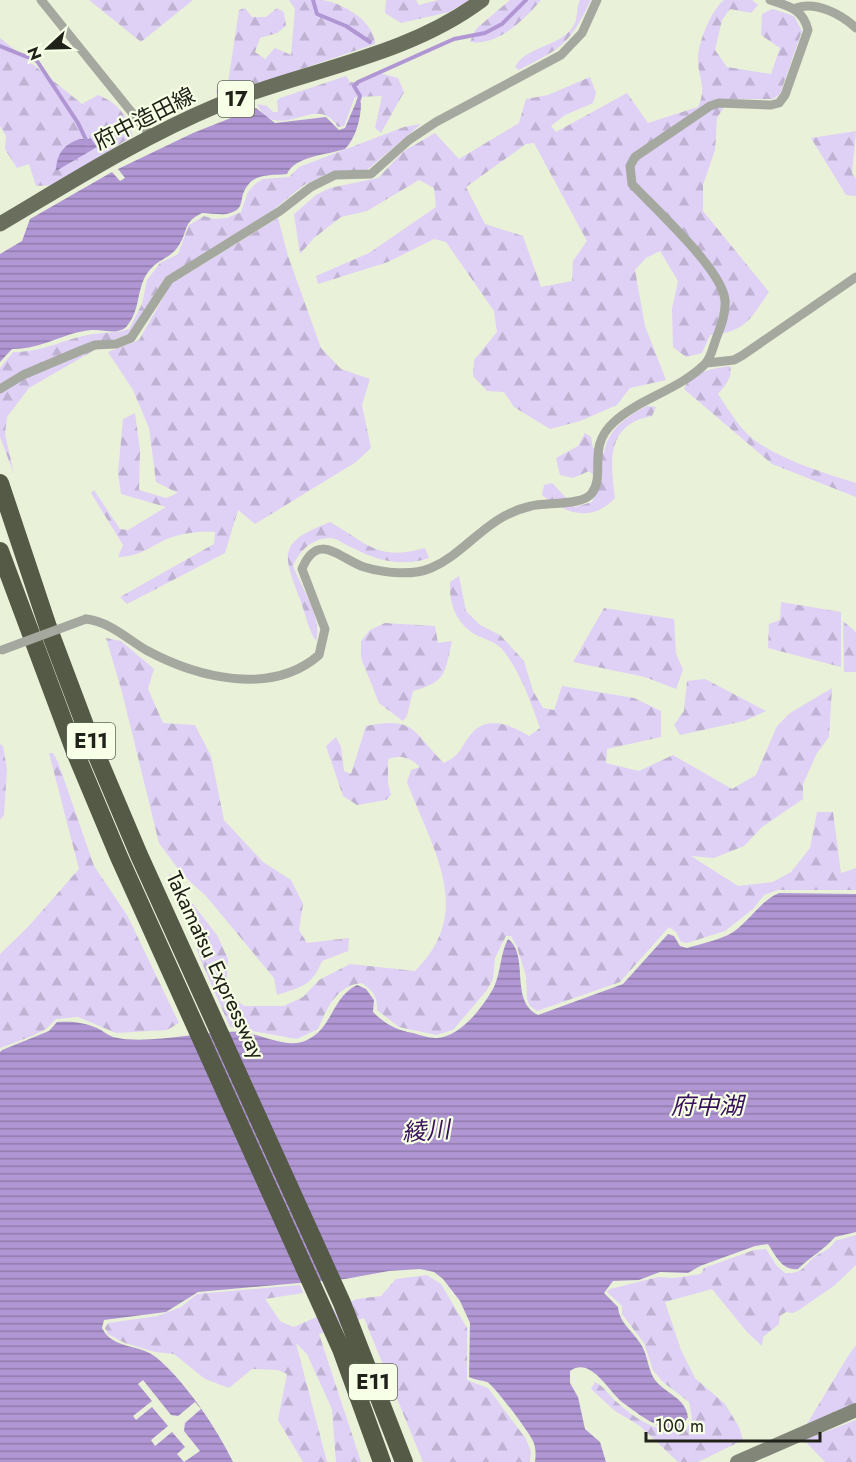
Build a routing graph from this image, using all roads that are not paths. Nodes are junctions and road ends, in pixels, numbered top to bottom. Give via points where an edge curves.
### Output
1 (41, 0) edge
2 (482, 0) edge
3 (597, 0) edge
4 (770, 0) edge
5 (796, 8) junction
6 (856, 28) edge
7 (150, 135) junction
8 (0, 224) edge
9 (856, 277) edge
10 (707, 363) junction
11 (0, 389) edge
12 (0, 483) edge
13 (0, 551) edge
14 (2, 650) dead end
15 (358, 1341) junction
16 (856, 1410) edge
17 (382, 1462) edge
18 (404, 1462) edge
19 (412, 1462) edge
20 (737, 1462) edge

1 - 7 street
2 - 7 main road, 府中造田線 / 17 via 449,22 386,50 219,105
3 - 11 street via 582,33 561,55 436,122 371,174 335,175 310,187 280,211 169,280 132,338 82,350
4 - 5 street
5 - 6 street via 806,5 833,12
5 - 10 street via 806,20 808,30 779,103 710,106 635,157 630,166 632,184 706,264 722,287 725,313
7 - 8 main road, 府中造田線 / 17
9 - 10 street via 743,356
10 - 14 street, bridge via 612,424 602,435 597,451 596,486 591,495 581,500 530,506 505,516 429,569 386,571 363,566 331,549 318,550 307,558 302,569 325,629 319,655 298,668 228,680 182,668 102,621 86,619
12 - 15 highway, Takamatsu Expressway / E11 via 92,744
13 - 17 highway, Takamatsu Expressway / E11 via 75,752 325,1311
15 - 18 highway, Takamatsu Expressway / E11
15 - 19 highway
16 - 20 main road

